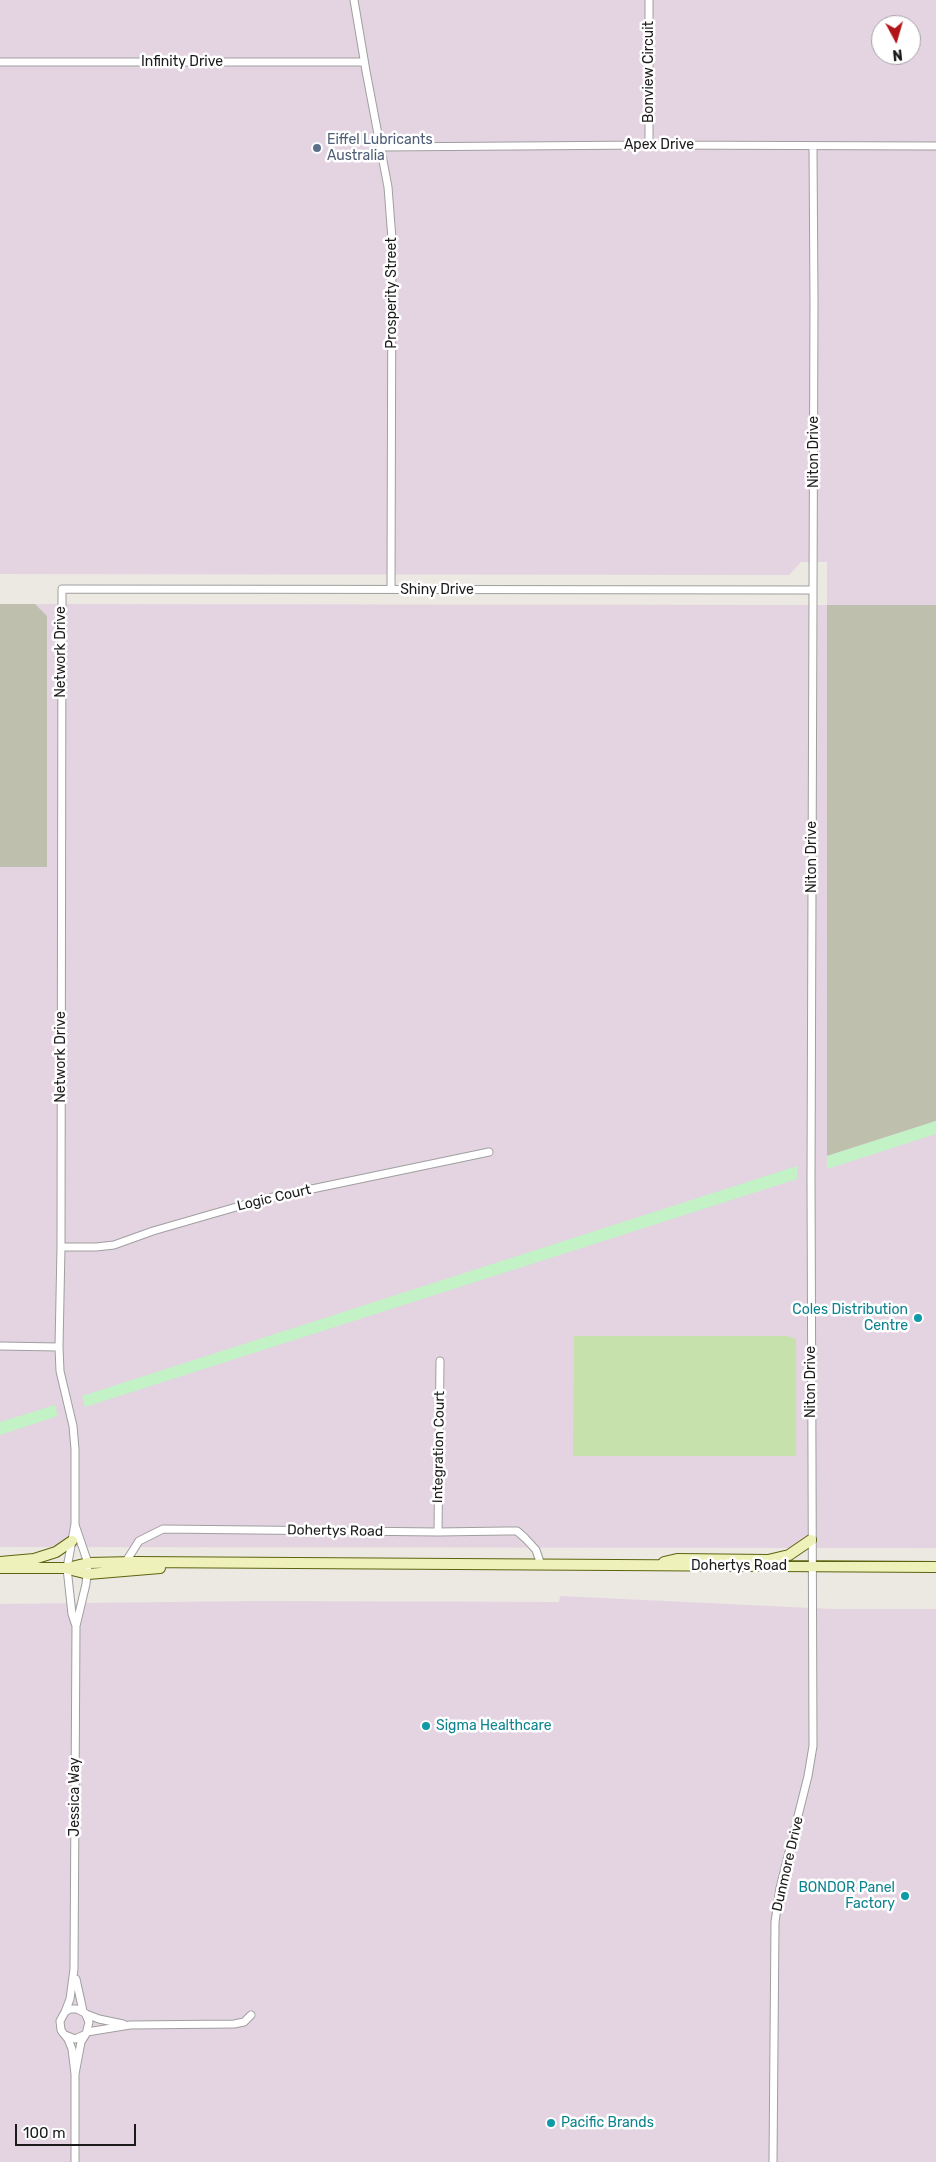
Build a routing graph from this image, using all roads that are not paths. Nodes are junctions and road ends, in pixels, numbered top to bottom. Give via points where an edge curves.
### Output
1 (354, 0) edge
2 (650, 0) edge
3 (0, 62) edge
4 (364, 62) junction
5 (649, 145) junction
6 (813, 146) junction
7 (936, 146) edge
8 (382, 148) junction
9 (62, 589) joint
10 (391, 590) junction
11 (813, 590) junction
12 (489, 1152) dead end
13 (61, 1247) junction
14 (0, 1346) edge
15 (59, 1347) junction
16 (440, 1361) dead end
17 (75, 1524) junction
18 (438, 1532) junction
19 (812, 1540) junction
20 (72, 1541) junction
21 (125, 1562) junction
22 (188, 1564) junction
23 (541, 1565) junction
24 (1, 1566) edge
25 (646, 1566) junction
26 (812, 1567) junction
27 (936, 1567) edge
28 (67, 1568) junction
29 (88, 1568) junction
30 (76, 1626) junction
31 (74, 1969) junction
32 (65, 2012) junction
33 (84, 2012) junction
34 (251, 2015) dead end
35 (130, 2025) junction
36 (86, 2033) junction
37 (65, 2035) junction
38 (75, 2074) junction
39 (75, 2162) edge
40 (774, 2162) edge

1 - 4 street, Prosperity Street
2 - 5 street, Bonview Circuit
3 - 4 street, Infinity Drive
4 - 8 street, Prosperity Street
5 - 6 street, Apex Drive
5 - 8 street, Apex Drive
6 - 7 street, Apex Drive
6 - 11 street, Niton Drive
8 - 10 street, Prosperity Street via 392,239
9 - 10 street, Shiny Drive
9 - 13 street, Network Drive
10 - 11 street, Shiny Drive
11 - 19 street, Niton Drive
12 - 13 street, Logic Court via 264,1199 114,1244
13 - 15 street, Network Drive
14 - 15 street
15 - 17 street, Network Drive via 60,1371 74,1433
16 - 18 street, Integration Court
17 - 20 street, Network Drive
17 - 29 street, Network Drive
18 - 21 street, Dohertys Road via 163,1529 139,1541
18 - 23 street, Dohertys Road via 517,1531 536,1550
19 - 25 main road via 789,1555 768,1560 677,1559
19 - 26 street, Niton Drive
20 - 24 main road via 56,1552
20 - 28 street, Network Drive
21 - 22 main road, Dohertys Road
21 - 29 main road, Dohertys Road
22 - 23 main road, Dohertys Road
22 - 29 main road, Dohertys Road via 145,1570
23 - 25 main road, Dohertys Road
24 - 28 main road, Dohertys Road
25 - 26 main road, Dohertys Road
26 - 27 main road, Dohertys Road
26 - 40 street, Dunmore Drive via 813,1746 775,1922
28 - 29 main road, Dohertys Road
28 - 30 street, Jessica Way
29 - 30 street, Jessica Way
30 - 31 street, Jessica Way
31 - 32 street, Jessica Way
31 - 33 street, Jessica Way
32 - 33 street via 74,2009
32 - 37 street via 60,2024
33 - 35 street via 99,2019
33 - 36 street via 90,2022
34 - 35 street via 244,2022 234,2024
35 - 36 street
36 - 37 street via 76,2039
36 - 38 street
37 - 38 street via 72,2049
38 - 39 street

